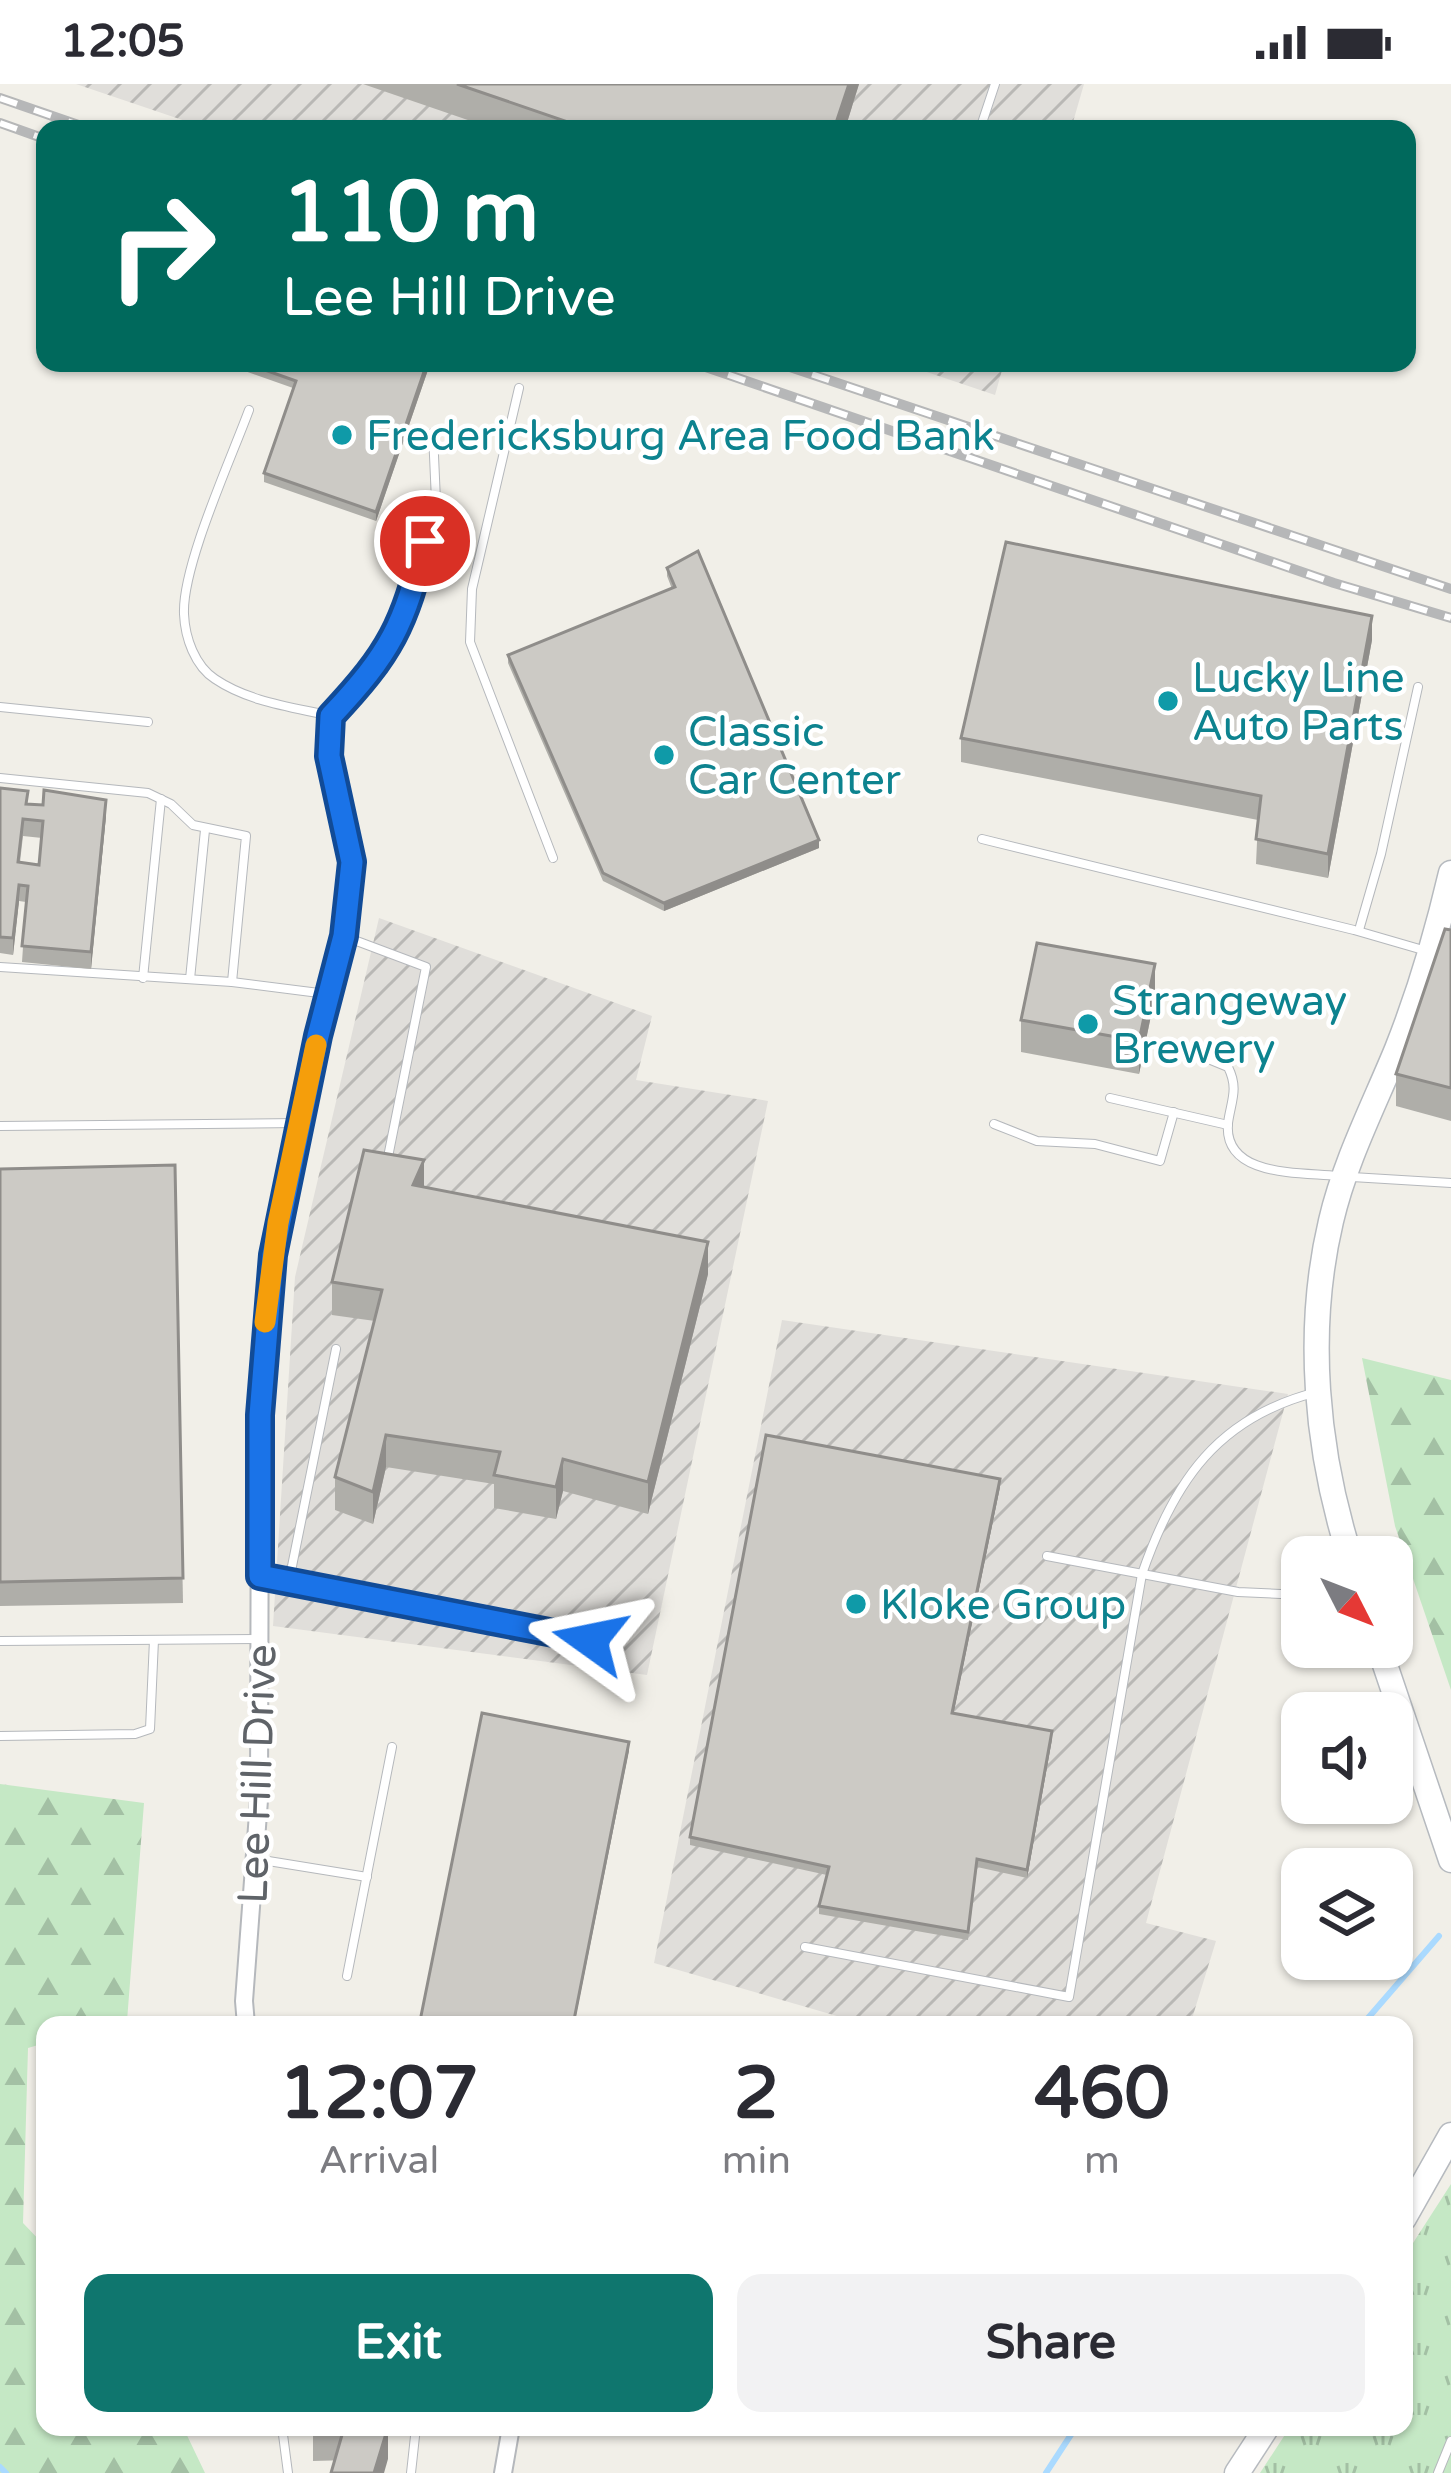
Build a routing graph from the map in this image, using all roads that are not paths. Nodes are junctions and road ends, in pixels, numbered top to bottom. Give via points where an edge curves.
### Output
1 (995, 84) edge
2 (983, 120) edge
3 (519, 388) dead end
4 (249, 410) dead end
5 (433, 433) dead end
6 (1418, 687) dead end
7 (0, 707) edge
8 (331, 716) junction
9 (148, 722) dead end
10 (0, 778) edge
11 (161, 800) junction
12 (341, 812) joint
13 (205, 830) junction
14 (982, 839) dead end
15 (553, 858) dead end
16 (1451, 873) edge
17 (1358, 931) junction
18 (344, 936) junction
19 (1431, 952) junction
20 (0, 967) edge
21 (143, 978) junction
22 (190, 980) junction
23 (232, 982) junction
24 (328, 995) junction
25 (1189, 1052) dead end
26 (1110, 1098) dead end
27 (1174, 1112) junction
28 (300, 1123) junction
29 (994, 1124) dead end
30 (1228, 1124) junction
31 (0, 1126) edge
32 (386, 1163) edge
33 (1344, 1177) junction
34 (1451, 1183) edge
35 (336, 1348) dead end
36 (1318, 1392) junction
37 (1345, 1536) edge
38 (1046, 1556) dead end
39 (1142, 1574) junction
40 (260, 1576) junction
41 (289, 1581) junction
42 (1281, 1594) edge
43 (260, 1639) junction
44 (154, 1640) junction
45 (590, 1640) dead end
46 (0, 1641) edge
47 (1386, 1668) edge
48 (0, 1736) edge
49 (392, 1747) dead end
50 (256, 1858) junction
51 (1451, 1860) edge
52 (367, 1876) junction
53 (805, 1947) dead end
54 (347, 1976) dead end
55 (245, 2016) edge
56 (1451, 2135) edge
57 (1413, 2202) edge
58 (283, 2436) edge
59 (415, 2436) edge
60 (510, 2436) edge
61 (1261, 2436) edge
62 (1451, 2441) edge
63 (288, 2473) edge
64 (411, 2473) edge
65 (503, 2473) edge
66 (1237, 2473) edge
67 (1438, 2473) edge

1 - 2 lane
3 - 15 lane via 472,589 470,642
4 - 8 lane via 190,573 184,614 193,655 213,678 262,701
5 - 8 lane via 436,501 396,637
6 - 17 lane
7 - 9 lane
8 - 12 lane via 329,756
10 - 11 lane
11 - 13 lane
11 - 21 lane
12 - 18 street, Lee Hill Drive via 352,862
13 - 22 lane
13 - 23 lane via 246,836
14 - 17 lane
16 - 19 main road
17 - 19 lane
18 - 24 street, Lee Hill Drive
18 - 32 lane via 426,967
19 - 33 main road
20 - 21 lane
21 - 22 lane
22 - 23 lane
23 - 24 lane
24 - 28 street, Lee Hill Drive
25 - 30 lane via 1228,1067 1236,1093
26 - 27 lane
27 - 29 lane via 1160,1161 1095,1144 1037,1141
27 - 30 lane
28 - 31 lane
28 - 40 street, Lee Hill Drive via 264,1334
30 - 33 lane via 1233,1147 1253,1166
33 - 34 lane
33 - 36 main road via 1322,1274
35 - 41 lane
36 - 37 main road
36 - 39 lane via 1260,1412 1211,1448 1168,1509
38 - 39 lane
39 - 42 lane
39 - 53 lane via 1069,1997
40 - 41 lane
40 - 43 street, Lee Hill Drive
41 - 45 lane
43 - 44 lane
43 - 50 street, Lee Hill Drive
44 - 46 lane
44 - 48 lane via 150,1729
47 - 51 main road
49 - 52 lane
50 - 52 lane
50 - 55 street, Lee Hill Drive
52 - 54 lane
56 - 57 main road
58 - 63 lane
59 - 64 lane
60 - 65 street
61 - 66 main road
62 - 67 lane

